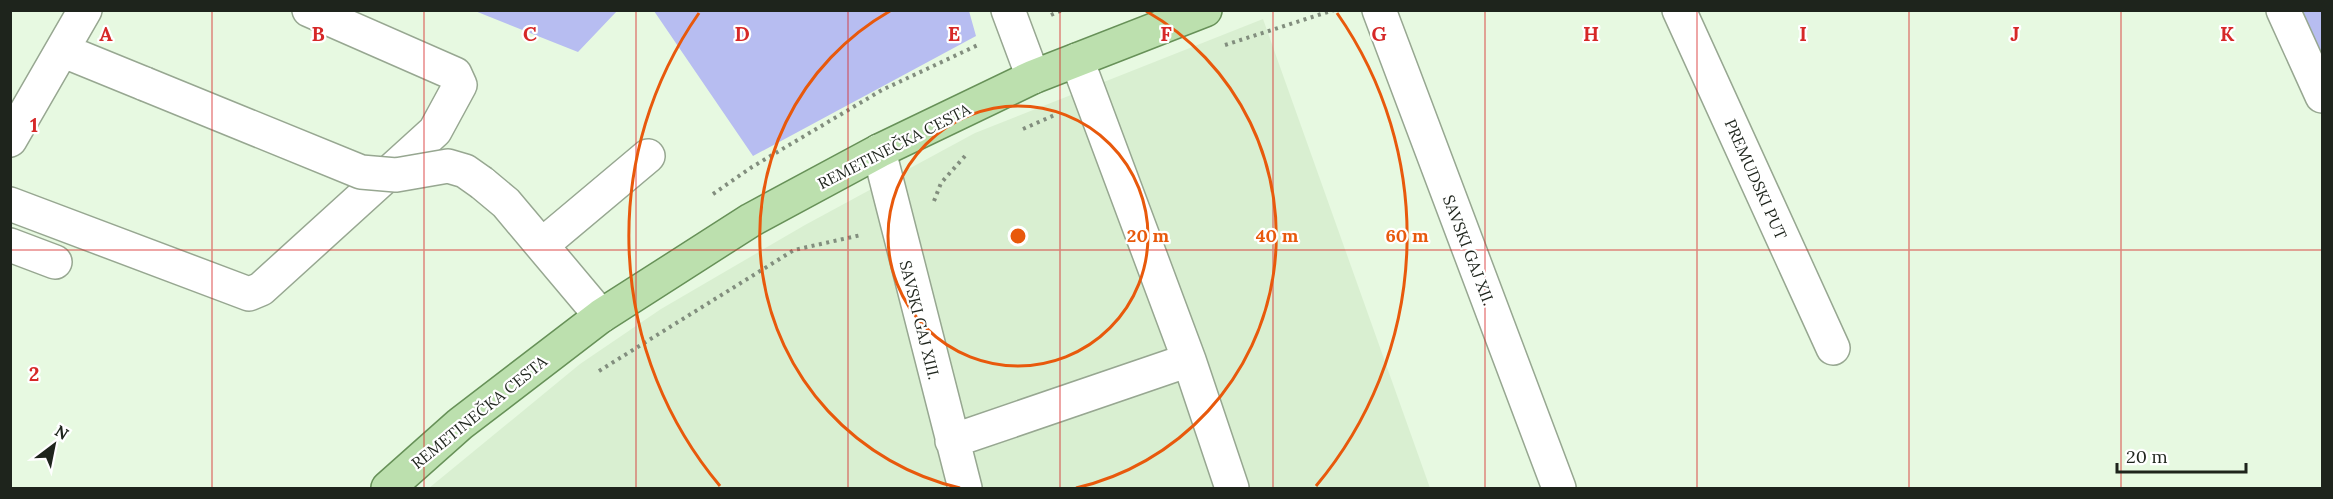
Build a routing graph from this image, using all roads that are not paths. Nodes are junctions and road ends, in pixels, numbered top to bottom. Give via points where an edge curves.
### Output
1 (85, 10) edge
2 (309, 10) edge
3 (1008, 10) edge
4 (1205, 10) edge
5 (1379, 10) edge
6 (1679, 10) edge
7 (2283, 10) edge
8 (64, 51) junction
9 (1077, 60) junction
10 (1033, 76) junction
11 (147, 83) junction
12 (2322, 96) edge
13 (10, 140) edge
14 (879, 151) junction
15 (648, 156) dead end
16 (383, 178) junction
17 (10, 204) edge
18 (10, 245) edge
19 (542, 245) junction
20 (55, 262) dead end
21 (601, 316) junction
22 (1833, 348) dead end
23 (1189, 360) junction
24 (952, 441) junction
25 (388, 489) edge
26 (965, 489) edge
27 (1232, 489) edge
28 (1559, 489) edge

1 - 8 street
2 - 16 street via 459,79 460,85 435,131
3 - 10 street
4 - 9 main road, REMETINEČKA CESTA
5 - 28 street, SAVSKI GAJ XII.
6 - 22 street, PREMUDSKI PUT
7 - 12 street
8 - 11 street
8 - 13 street
9 - 10 main road, REMETINEČKA CESTA
9 - 23 street
10 - 14 main road, REMETINEČKA CESTA
11 - 16 street
11 - 19 street, bridge via 361,172 396,175 448,166 465,171 506,203
14 - 21 main road, REMETINEČKA CESTA via 751,220
14 - 24 street, SAVSKI GAJ XIII.
15 - 19 street
16 - 17 street via 261,289 249,294
18 - 20 street
19 - 21 street
21 - 25 main road, REMETINEČKA CESTA via 460,424
23 - 24 street
23 - 27 street
24 - 26 street, SAVSKI GAJ XIII.

